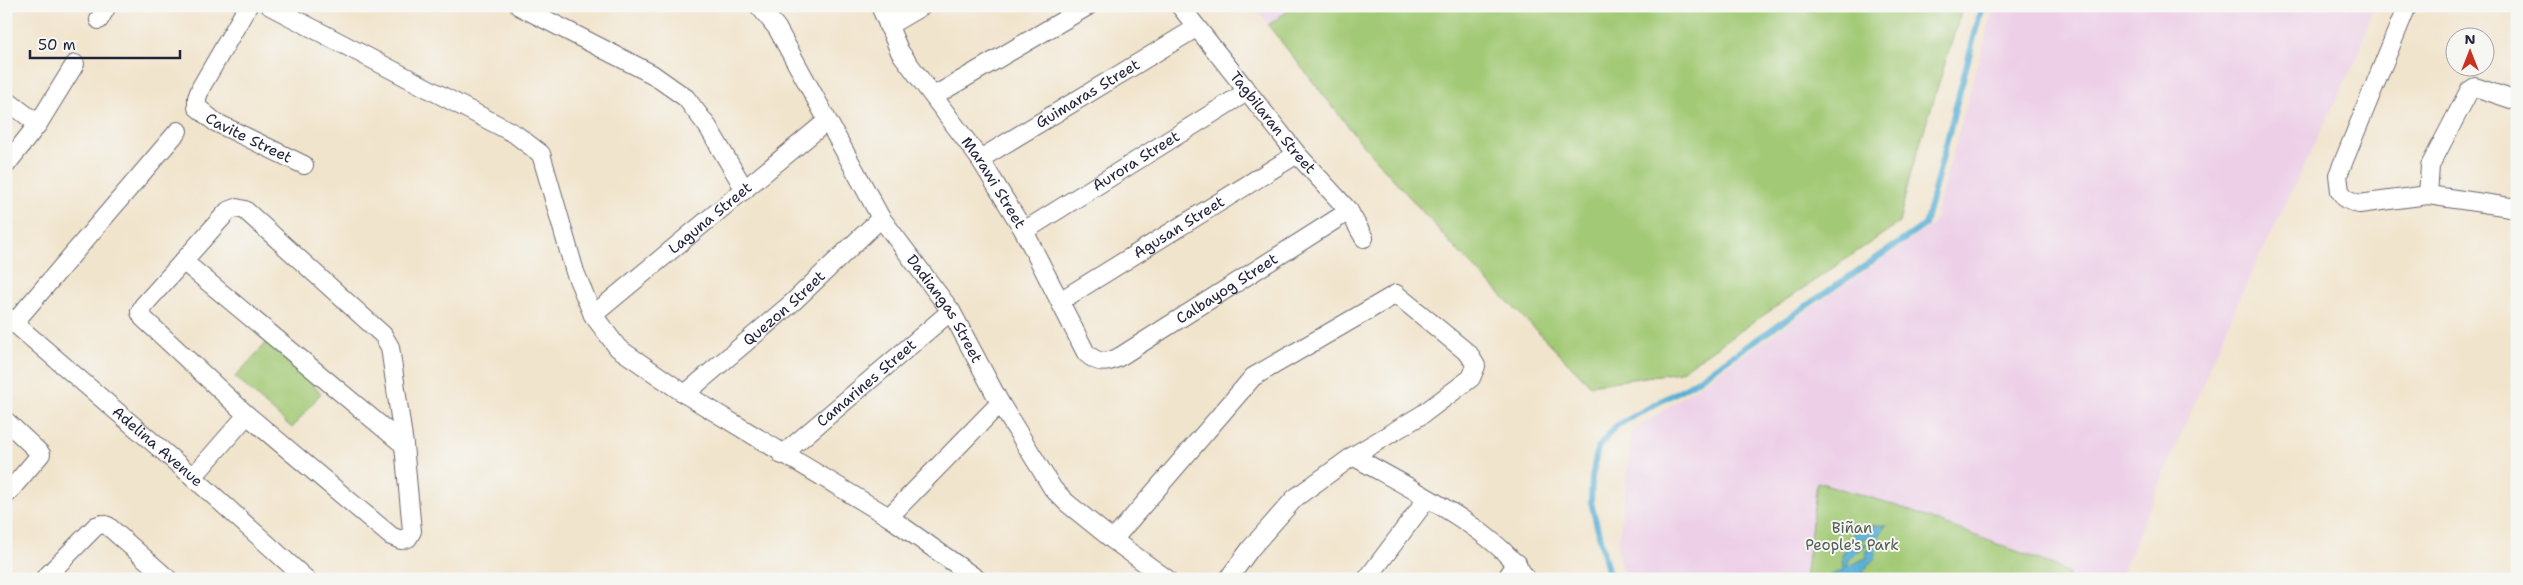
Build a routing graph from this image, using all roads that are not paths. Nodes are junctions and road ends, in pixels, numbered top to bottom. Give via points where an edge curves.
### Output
1 (248, 6) edge
2 (270, 6) edge
3 (519, 6) edge
4 (759, 6) edge
5 (880, 6) edge
6 (922, 6) edge
7 (1088, 6) edge
8 (1180, 6) edge
9 (2407, 6) edge
10 (888, 26) junction
11 (1196, 28) junction
12 (75, 64) dead end
13 (1248, 91) junction
14 (934, 96) junction
15 (6, 100) edge
16 (2517, 101) edge
17 (828, 121) junction
18 (38, 124) junction
19 (178, 131) dead end
20 (1297, 154) junction
21 (980, 159) junction
22 (6, 165) edge
23 (304, 165) dead end
24 (745, 190) junction
25 (2428, 195) junction
26 (2517, 208) edge
27 (1349, 211) junction
28 (881, 218) junction
29 (1024, 231) junction
30 (1364, 238) dead end
31 (183, 261) junction
32 (1060, 301) junction
33 (951, 311) junction
34 (593, 315) junction
35 (10, 319) edge
36 (1101, 363) joint
37 (685, 394) junction
38 (1000, 403) junction
39 (247, 415) junction
40 (6, 421) edge
41 (404, 445) junction
42 (782, 455) junction
43 (1353, 456) junction
44 (193, 477) junction
45 (6, 495) edge
46 (1427, 499) junction
47 (889, 517) junction
48 (1113, 540) junction
49 (1521, 571) edge
50 (158, 575) edge
51 (44, 579) edge
52 (306, 579) edge
53 (977, 579) edge
54 (1167, 579) edge
55 (1228, 579) edge
56 (1367, 579) edge
57 (1506, 579) edge

1 - 23 street, Cavite Street via 201,88 196,107 215,122
2 - 34 street via 515,134 541,154 575,272
3 - 24 street via 652,74 686,98 708,127
4 - 17 street, Dadiangas Street via 777,28
5 - 10 street, Marawi Street
6 - 10 street
7 - 14 street
8 - 11 street, Tagbilaran Street
9 - 25 street via 2338,175 2340,191 2346,199 2359,204
10 - 14 street, Marawi Street via 900,52
11 - 13 street, Tagbilaran Street
11 - 21 street, Guimaras Street
12 - 18 street
13 - 20 street, Tagbilaran Street
13 - 29 street, Aurora Street
14 - 21 street, Marawi Street
15 - 18 street
16 - 25 street via 2475,88 2469,91 2430,166
17 - 24 street, Laguna Street
17 - 28 street, Dadiangas Street
18 - 22 street
19 - 35 street
20 - 27 street, Tagbilaran Street
20 - 32 street, Agusan Street
21 - 29 street, Marawi Street
24 - 34 street, Laguna Street
25 - 26 street
27 - 30 street, Tagbilaran Street
27 - 36 street, Calbayog Street via 1121,356
28 - 33 street, Dadiangas Street
28 - 37 street, Quezon Street via 793,302
29 - 32 street, Marawi Street
31 - 39 street via 140,312
31 - 41 street
31 - 41 street via 228,211 236,208 245,210 383,335 390,347
32 - 36 street, Marawi Street via 1086,353
33 - 38 street, Dadiangas Street
33 - 42 street, Camarines Street
34 - 37 street via 618,348
35 - 44 street, Adelina Avenue
37 - 42 street
38 - 47 street
38 - 48 street, Dadiangas Street via 1053,489
39 - 41 street via 391,536 401,540 408,538 412,531
39 - 44 street
40 - 45 street via 41,454
42 - 47 street
43 - 46 street
43 - 48 street via 1423,414 1471,378 1476,366 1469,354 1396,294 1253,377
43 - 55 street via 1295,498
44 - 52 street, Adelina Avenue
46 - 49 street via 1479,530
46 - 56 street
47 - 53 street
48 - 54 street, Dadiangas Street
49 - 57 street
50 - 51 street via 108,526 102,524 96,526

